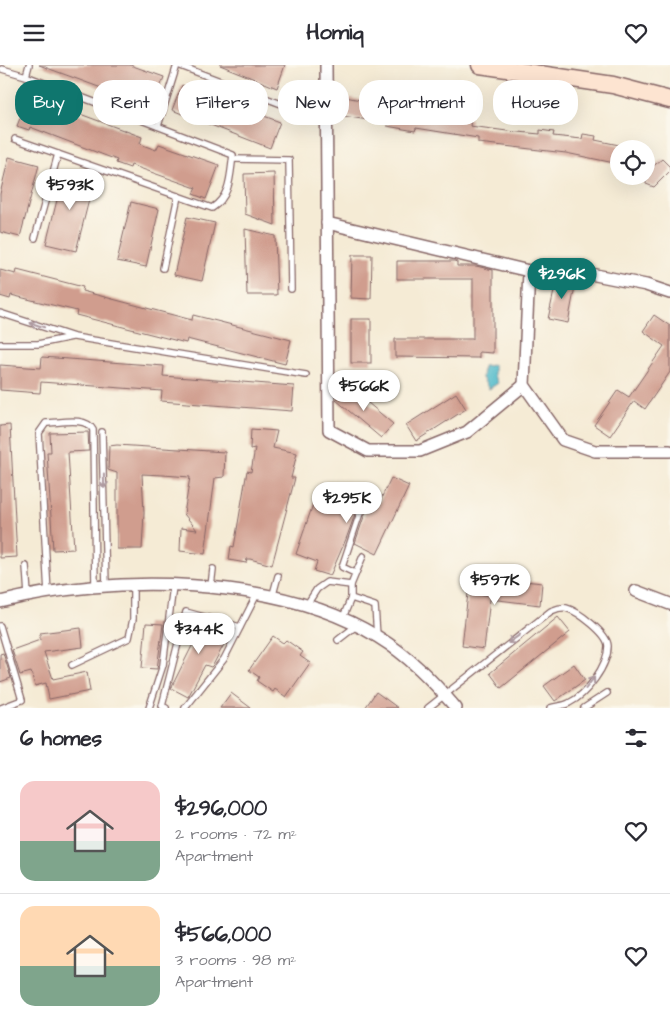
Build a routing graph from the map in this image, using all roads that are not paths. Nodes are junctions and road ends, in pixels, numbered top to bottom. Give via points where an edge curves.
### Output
1 (29, 65) edge
2 (178, 65) edge
3 (326, 65) edge
4 (480, 65) edge
5 (2, 69) dead end
6 (554, 69) edge
7 (26, 76) junction
8 (670, 100) edge
9 (278, 103) edge
10 (158, 126) junction
11 (15, 139) dead end
12 (58, 154) junction
13 (233, 159) junction
14 (178, 196) junction
15 (327, 223) junction
16 (35, 238) dead end
17 (163, 268) dead end
18 (529, 271) junction
19 (291, 289) dead end
20 (670, 293) edge
21 (0, 313) edge
22 (74, 337) junction
23 (0, 344) edge
24 (306, 375) dead end
25 (524, 385) junction
26 (102, 432) dead end
27 (670, 451) edge
28 (362, 507) dead end
29 (363, 556) dead end
30 (26, 566) dead end
31 (213, 569) dead end
32 (355, 573) junction
33 (278, 576) dead end
34 (133, 585) junction
35 (351, 585) junction
36 (100, 586) junction
37 (173, 586) junction
38 (211, 586) junction
39 (636, 591) dead end
40 (48, 593) junction
41 (257, 594) junction
42 (28, 595) junction
43 (272, 598) junction
44 (351, 598) junction
45 (0, 602) edge
46 (670, 605) edge
47 (306, 607) junction
48 (342, 619) junction
49 (0, 626) edge
50 (356, 626) junction
51 (240, 627) junction
52 (377, 636) junction
53 (338, 640) dead end
54 (72, 665) dead end
55 (607, 693) dead end
56 (444, 695) junction
57 (1, 708) edge
58 (149, 708) edge
59 (166, 708) edge
60 (185, 708) edge
61 (428, 708) edge
62 (456, 708) edge
63 (550, 708) edge
64 (584, 708) edge

1 - 7 lane
2 - 9 lane
2 - 10 lane
3 - 15 street
4 - 6 main road
5 - 7 lane
6 - 8 main road
7 - 10 lane
10 - 13 lane via 234,155
11 - 12 lane
12 - 14 lane
12 - 16 lane
13 - 14 lane via 228,192 220,203 212,208
13 - 19 lane via 289,160
14 - 17 lane
15 - 18 street
15 - 25 street via 329,430 368,451 420,451 467,432
18 - 20 street via 560,268
18 - 25 street
22 -> 21 lane
22 - 23 lane via 38,344
22 - 24 lane
25 - 27 street via 563,440 596,451
26 -> 36 lane
28 - 32 lane via 342,567
29 - 32 lane
30 - 42 lane
31 - 38 lane
32 - 35 lane
33 - 43 lane
34 - 36 street
34 - 37 street
34 - 54 lane via 133,619 129,638
35 - 44 lane
35 - 47 lane via 327,582 317,589
36 - 40 street
36 - 40 lane via 93,430 84,422 46,423 39,433
37 - 38 street
37 - 58 lane via 164,665
38 - 41 street
39 - 46 street
40 - 42 street
41 - 43 street
41 - 51 lane
42 - 45 street
43 - 47 street
44 - 48 lane
44 - 52 lane via 375,606
47 - 48 street
48 - 50 street
49 - 57 lane via 22,700
50 - 52 street
50 - 53 lane
51 - 59 lane via 186,612 162,706
51 - 60 lane via 224,659
52 - 56 street via 428,675
55 - 64 lane
56 - 61 lane
56 - 62 street
63 -> 56 lane via 568,704 580,695 603,666 607,653 606,638 579,614 565,608 551,611

